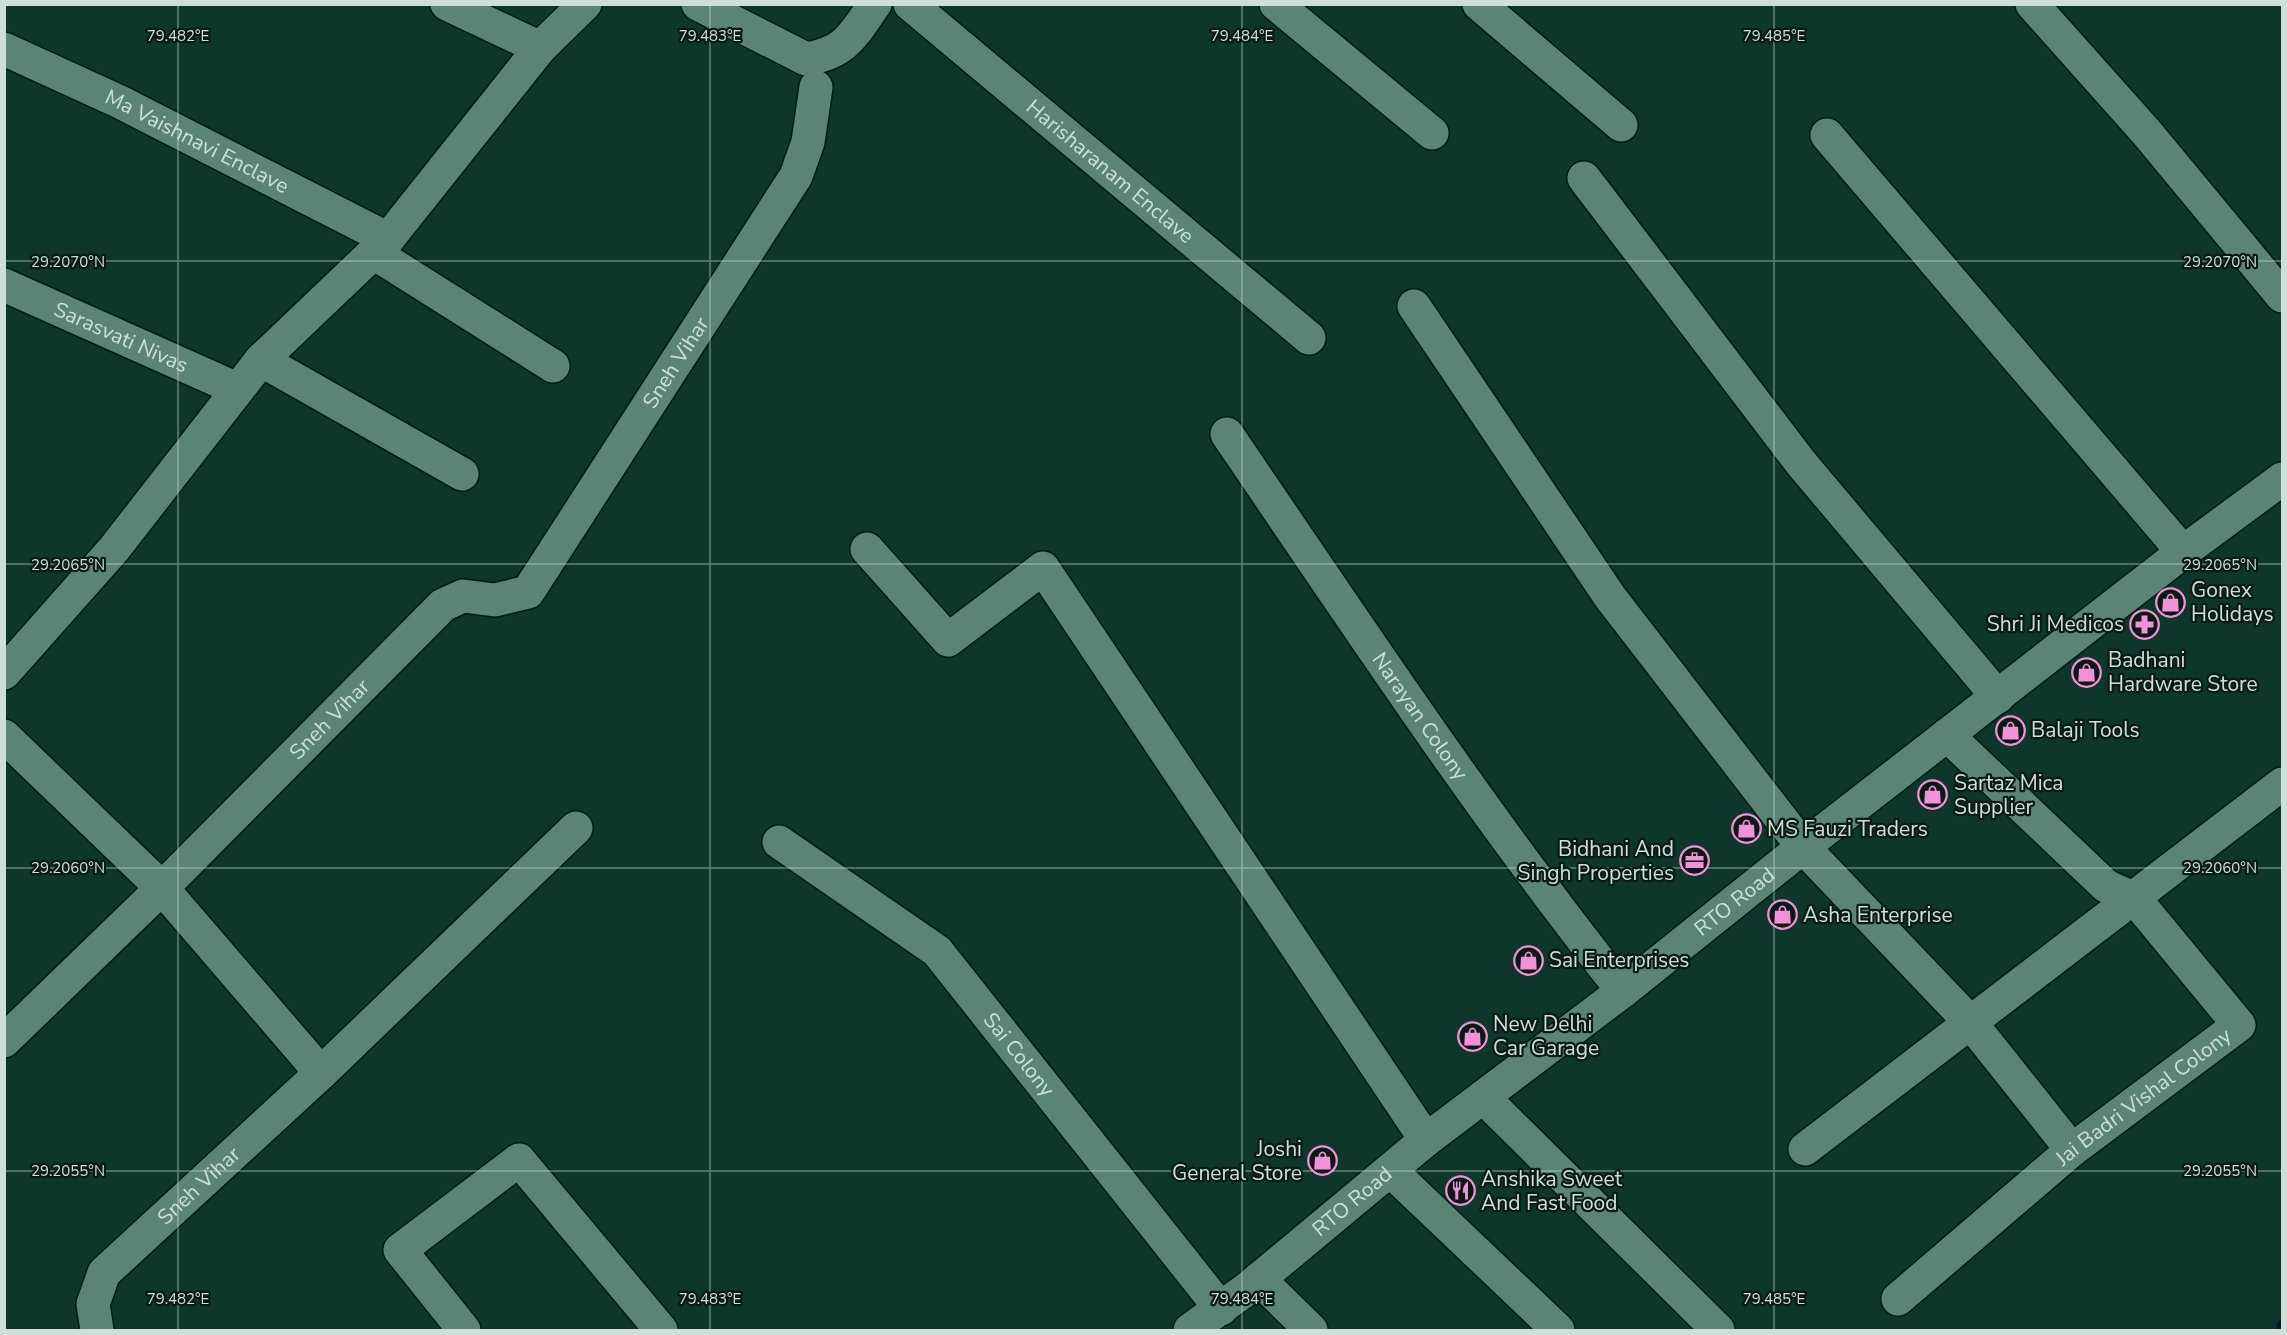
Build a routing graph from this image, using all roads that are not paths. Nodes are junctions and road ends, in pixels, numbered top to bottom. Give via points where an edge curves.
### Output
1 (447, 4) edge
2 (585, 4) edge
3 (698, 4) edge
4 (875, 4) edge
5 (910, 4) edge
6 (1276, 4) edge
7 (1479, 4) edge
8 (2032, 4) edge
9 (540, 48) junction
10 (4, 49) edge
11 (816, 87) dead end
12 (1621, 125) dead end
13 (1432, 133) dead end
14 (1827, 135) dead end
15 (1584, 178) dead end
16 (381, 246) junction
17 (4, 285) edge
18 (2283, 296) edge
19 (1414, 306) dead end
20 (1309, 338) dead end
21 (261, 360) junction
22 (553, 366) dead end
23 (237, 389) junction
24 (1227, 434) dead end
25 (462, 474) dead end
26 (2283, 479) edge
27 (867, 549) dead end
28 (2183, 552) junction
29 (5, 670) edge
30 (1998, 697) junction
31 (1947, 735) junction
32 (4, 736) edge
33 (2283, 784) edge
34 (576, 828) dead end
35 (779, 842) dead end
36 (1803, 847) junction
37 (162, 888) junction
38 (2135, 899) junction
39 (1623, 991) junction
40 (1970, 1022) junction
41 (4, 1041) edge
42 (321, 1073) junction
43 (1483, 1097) junction
44 (1426, 1140) junction
45 (1805, 1149) dead end
46 (2072, 1150) junction
47 (1391, 1171) junction
48 (1259, 1280) junction
49 (1898, 1299) dead end
50 (1221, 1309) junction
51 (97, 1330) edge
52 (464, 1330) edge
53 (661, 1330) edge
54 (1190, 1330) edge
55 (1311, 1330) edge
56 (1558, 1330) edge
57 (1718, 1330) edge

1 - 9 street
2 - 9 street
3 - 4 street via 806,59 825,56 850,40
5 - 20 street, Harisharanam Enclave
6 - 13 street
7 - 12 street
8 - 18 street via 2147,133
9 - 16 street
10 - 16 street, Ma Vaishnavi Enclave via 120,102
11 - 37 street, Sneh Vihar via 808,142 796,176 528,592 495,600 463,596 443,604
14 - 28 street
15 - 30 street via 1801,463
16 - 21 street
16 - 22 street, Ma Vaishnavi Enclave
17 - 23 street, Sarasvati Nivas
19 - 36 street via 1610,597
21 - 23 street
21 - 25 street
23 - 29 street via 114,549
24 - 39 street, Narayan Colony via 1424,723
26 - 28 street, RTO Road
27 - 44 street via 948,640 1043,568
28 - 30 street, RTO Road
30 - 31 street, RTO Road
31 - 36 street, RTO Road
31 - 38 street, Jai Badri Vishal Colony via 2106,886
32 - 37 street
33 - 38 street
34 - 42 street, Sneh Vihar
35 - 50 street, Sai Colony via 937,951
36 - 39 street, RTO Road
36 - 40 street
37 - 41 street, Sneh Vihar
37 - 42 street
38 - 40 street
38 - 46 street, Jai Badri Vishal Colony via 2239,1025
39 - 43 street, RTO Road
40 - 45 street
40 - 46 street
42 - 51 street, Sneh Vihar via 104,1273 93,1304
43 - 44 street, RTO Road
43 - 57 street
44 - 47 street, RTO Road
46 - 49 street, Jai Badri Vishal Colony
47 - 48 street, RTO Road
47 - 56 street
48 - 50 street, RTO Road
48 - 55 street
50 - 54 street, RTO Road
52 - 53 street via 400,1250 519,1160

